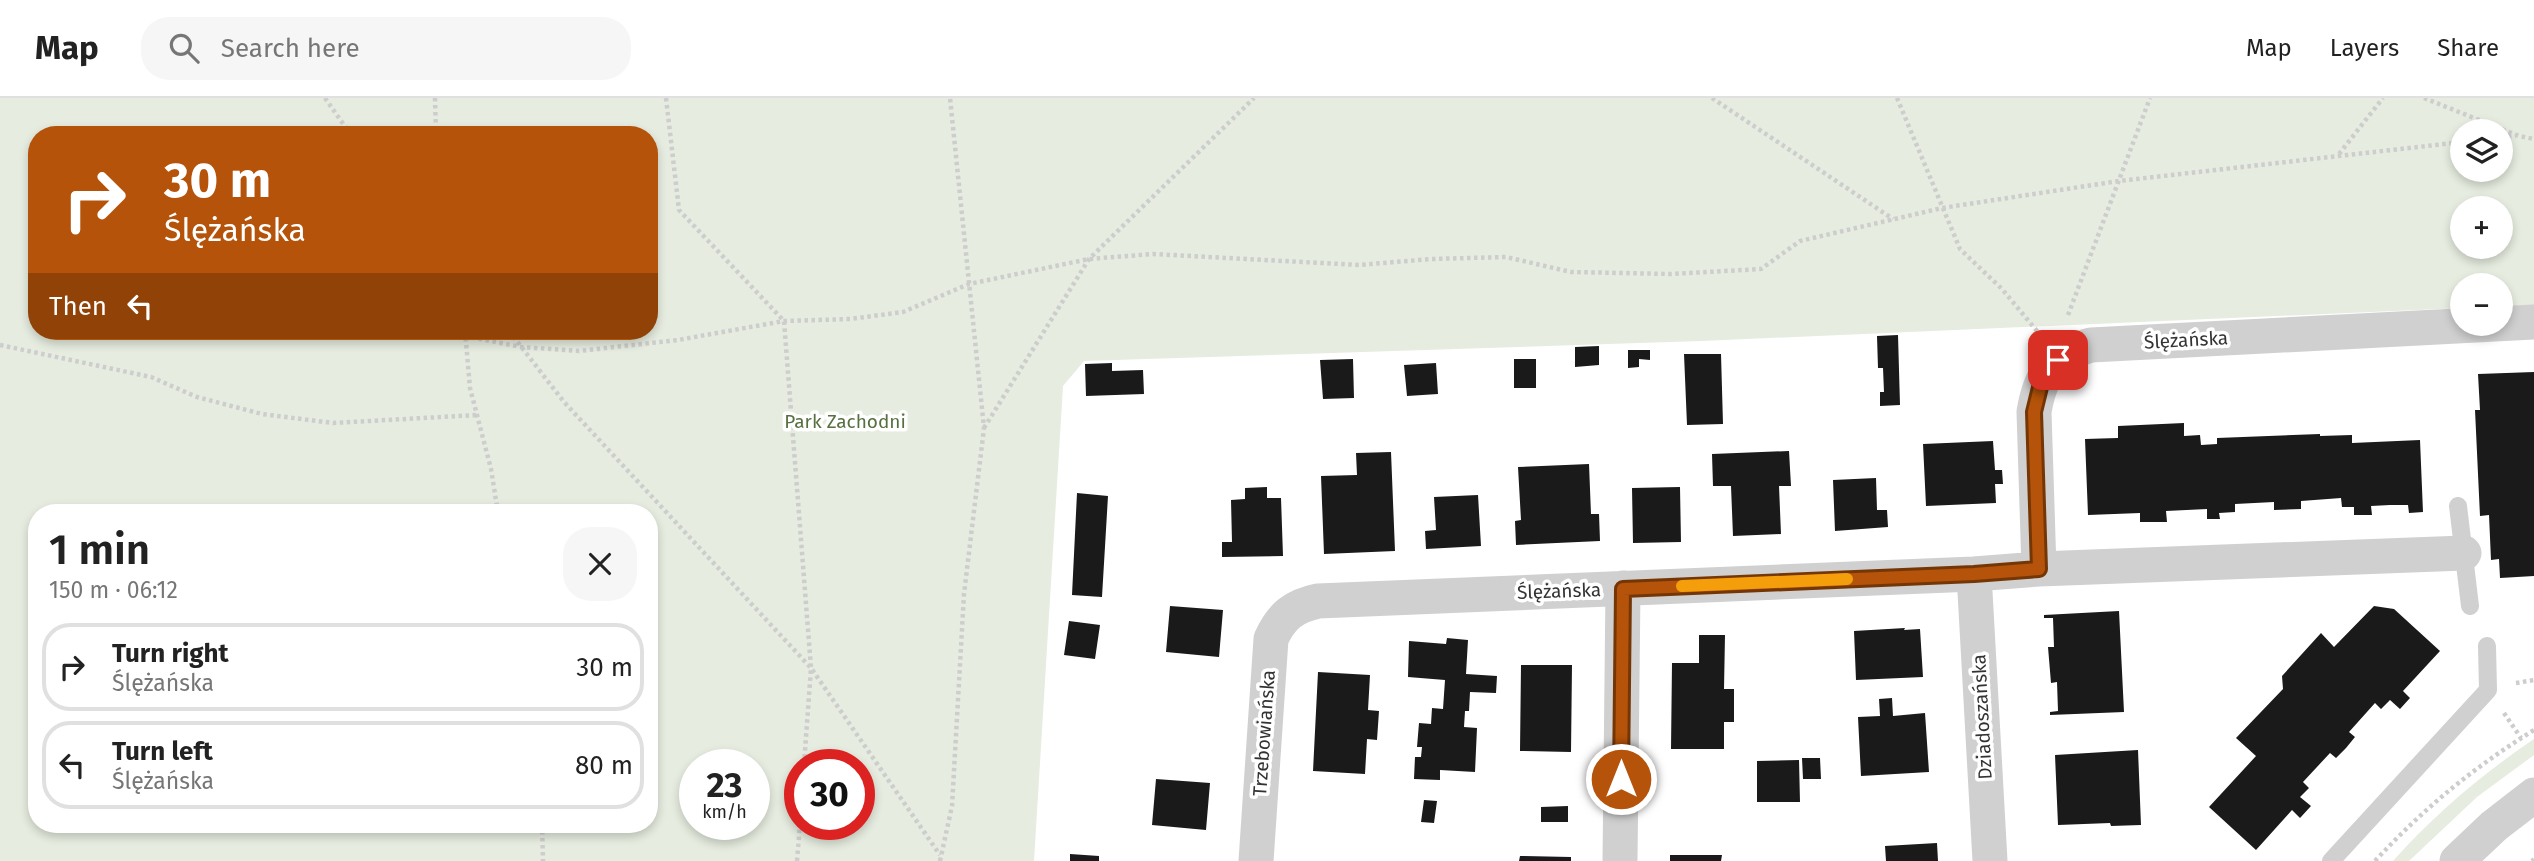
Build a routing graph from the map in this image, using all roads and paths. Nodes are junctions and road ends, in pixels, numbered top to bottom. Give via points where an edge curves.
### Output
1 (325, 98) edge
2 (435, 98) edge
3 (666, 98) edge
4 (950, 98) edge
5 (1254, 98) edge
6 (1712, 98) edge
7 (1897, 98) edge
8 (2150, 98) edge
9 (2383, 98) edge
10 (2424, 98) edge
11 (345, 126) edge
12 (436, 126) edge
13 (2534, 133) edge
14 (2519, 135) junction
15 (2513, 136) edge
16 (2534, 139) edge
17 (2450, 143) edge
18 (2338, 155) junction
19 (2119, 181) junction
20 (1942, 208) junction
21 (1893, 219) junction
22 (1089, 259) junction
23 (969, 284) junction
24 (784, 321) junction
25 (2534, 322) edge
26 (466, 340) edge
27 (494, 340) edge
28 (516, 340) edge
29 (0, 345) edge
30 (522, 347) junction
31 (2058, 360) junction
32 (477, 415) junction
33 (984, 428) junction
34 (497, 504) edge
35 (2458, 506) dead end
36 (2464, 553) junction
37 (2039, 569) junction
38 (1974, 574) junction
39 (1623, 589) junction
40 (2470, 606) dead end
41 (1290, 611) joint
42 (2487, 646) dead end
43 (811, 668) junction
44 (2534, 730) edge
45 (805, 749) edge
46 (2534, 795) edge
47 (542, 833) edge
48 (799, 840) edge
49 (940, 858) edge
50 (543, 861) edge
51 (797, 861) edge
52 (1255, 861) edge
53 (1620, 861) edge
54 (1990, 861) edge
55 (2331, 861) edge
56 (2375, 861) edge
57 (2457, 861) edge

1 - 11 path
2 - 12 path
3 - 24 path via 679,210
4 - 23 path
5 - 22 path
6 - 21 path
7 - 20 path
8 - 19 path
9 - 18 path
10 - 14 path
13 - 14 path
14 - 15 path
14 - 16 path
17 - 18 path
18 - 19 path
19 - 20 path
19 - 31 path via 2066,320
20 - 21 path
20 - 31 path via 1961,249 2025,314
21 - 22 path via 1800,240 1761,269 1671,274 1571,272 1506,257 1359,265 1153,254
22 - 23 path
22 - 33 path
23 - 24 path via 902,312
23 - 33 path
24 - 30 path via 579,351
24 - 43 path
25 - 31 street, Ślężańska via 2091,345
26 - 32 path
27 - 30 path
28 - 30 path
29 - 32 path via 151,377 197,397 262,414 333,423
30 - 43 path via 564,402
31 - 37 street via 2042,379 2034,412
32 - 34 path
33 - 49 path via 964,594 951,806
35 - 36 lane
36 - 37 street, Ślężańska
36 - 40 lane
37 - 38 street, Ślężańska
38 - 39 street, Ślężańska
38 - 54 street, Dziadoszańska
39 - 41 street, Ślężańska via 1318,601
39 - 53 street
41 - 52 street, Trzebowiańska via 1271,639
42 - 55 lane via 2488,690
43 - 45 path
43 - 49 path
44 - 56 path via 2426,808
46 - 57 street
47 - 50 path
48 - 51 path

